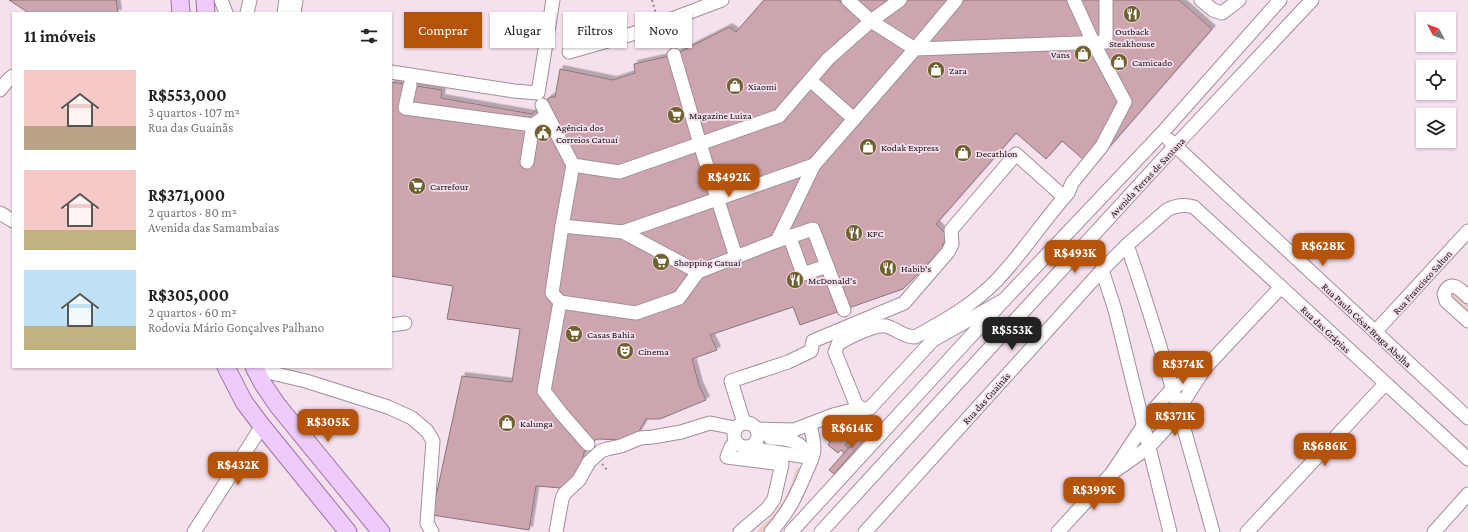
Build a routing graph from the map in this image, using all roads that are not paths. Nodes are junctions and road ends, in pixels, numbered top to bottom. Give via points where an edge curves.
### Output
1 (180, 0) edge
2 (205, 0) edge
3 (221, 0) edge
4 (250, 0) edge
5 (286, 0) edge
6 (296, 0) edge
7 (553, 0) edge
8 (722, 0) edge
9 (848, 0) edge
10 (900, 0) edge
11 (956, 0) edge
12 (1074, 0) edge
13 (1106, 0) edge
14 (1201, 0) edge
15 (1239, 0) edge
16 (1280, 0) edge
17 (1312, 0) edge
18 (181, 12) edge
19 (206, 12) edge
20 (226, 12) edge
21 (247, 12) edge
22 (284, 12) edge
23 (294, 12) edge
24 (871, 21) junction
25 (1093, 42) junction
26 (914, 49) junction
27 (569, 52) dead end
28 (674, 55) dead end
29 (392, 72) edge
30 (12, 77) edge
31 (810, 80) junction
32 (410, 85) dead end
33 (0, 90) edge
34 (854, 119) junction
35 (533, 126) junction
36 (1162, 133) junction
37 (700, 144) junction
38 (1175, 146) junction
39 (527, 162) dead end
40 (573, 165) junction
41 (814, 166) junction
42 (1064, 197) junction
43 (718, 199) junction
44 (1181, 205) joint
45 (0, 213) edge
46 (12, 220) edge
47 (562, 226) junction
48 (1468, 231) edge
49 (623, 232) junction
50 (790, 238) junction
51 (777, 241) junction
52 (1127, 246) junction
53 (736, 257) junction
54 (827, 266) junction
55 (1102, 270) junction
56 (698, 272) junction
57 (1281, 287) junction
58 (1468, 297) edge
59 (1004, 300) junction
60 (560, 302) junction
61 (844, 310) dead end
62 (1468, 320) edge
63 (405, 323) dead end
64 (392, 325) edge
65 (1375, 332) junction
66 (812, 346) junction
67 (836, 352) junction
68 (227, 368) edge
69 (254, 368) edge
70 (1205, 368) junction
71 (1385, 384) junction
72 (1172, 390) junction
73 (860, 408) junction
74 (1178, 409) junction
75 (1468, 418) edge
76 (809, 424) junction
77 (1143, 424) junction
78 (262, 426) junction
79 (740, 426) junction
80 (757, 433) junction
81 (735, 442) junction
82 (588, 444) dead end
83 (1149, 447) junction
84 (748, 448) junction
85 (809, 459) junction
86 (1468, 459) edge
87 (1112, 472) junction
88 (1468, 494) edge
89 (194, 532) edge
90 (348, 532) edge
91 (381, 532) edge
92 (432, 532) edge
93 (443, 532) edge
94 (556, 532) edge
95 (740, 532) edge
96 (771, 532) edge
97 (790, 532) edge
98 (821, 532) edge
99 (865, 532) edge
100 (1058, 532) edge
101 (1170, 532) edge
102 (1213, 532) edge
103 (1247, 532) edge
104 (1434, 532) edge

1 - 18 main road
2 - 19 main road
3 - 20 street
4 - 21 street
5 - 22 street
6 - 23 street
7 - 29 street via 538,93
8 - 27 street via 632,34
9 - 24 street
10 - 24 street
11 - 26 street
12 - 25 street
13 - 25 street via 1106,42
14 - 15 street via 1213,10 1222,13
16 - 36 street, Avenida Terras de Santana
17 - 38 street, Avenida Terras de Santana
24 - 26 street
24 - 31 street via 828,59
25 - 26 street
25 - 42 street via 1125,102 1102,146
26 - 34 street
28 - 37 street
30 - 33 street
31 - 34 street
31 - 37 street via 780,116
32 - 35 street via 405,108
34 - 41 street
35 - 39 street
35 - 40 street via 544,110
36 - 38 street, Rua Paulo César Braga Abelha
36 - 59 street, Avenida Terras de Santana
37 - 40 street via 619,172
37 - 43 street
38 - 65 street, Rua Paulo César Braga Abelha
38 - 98 street, Avenida Terras de Santana
40 - 47 street
41 - 43 street
41 - 51 street
42 - 66 street via 1016,154 951,230 952,244 948,252 904,303
42 - 67 street via 995,282 956,314 915,337 885,326 876,327 838,344
43 - 49 street
43 - 53 street
44 - 52 street, Rua das Guainãs via 1167,210
44 - 57 street, Rua das Grápias via 1194,207
45 - 46 street
47 - 49 street
47 - 60 street via 552,293
48 - 65 street, Rua Francisco Salton
49 - 56 street
50 - 51 street
50 - 54 street via 803,274
50 - 54 street via 813,229
51 - 53 street
52 - 55 street, Rua das Guainãs
52 - 72 street
53 - 56 street
54 - 61 street
55 - 77 street via 1115,310
55 - 99 street, Rua das Guainãs
56 - 60 street via 680,298 636,313
57 - 70 street
57 - 71 street, Rua das Grápias
58 - 62 street via 1455,286 1447,288 1444,294 1446,301
59 - 73 street via 933,340 870,408
59 - 97 street, Avenida Terras de Santana
60 - 82 street via 544,391
63 - 64 street
65 - 75 street, Rua Paulo César Braga Abelha
66 - 67 street
66 - 79 street via 788,362 731,381
67 - 73 street via 854,400
68 - 78 main road via 244,402
69 - 91 main road via 278,406
69 - 92 street via 306,381 388,407 412,418 427,431 433,441 427,523
70 - 72 street
70 - 74 street
71 - 86 street, Rua das Grápias
71 - 103 street
72 - 74 street
72 - 77 street
73 - 76 street
74 - 83 street via 1168,426
74 - 102 street
76 - 80 street via 790,431
76 - 85 street via 814,450
77 - 83 street
77 - 87 street
78 - 89 street
78 - 90 main road
79 - 80 street via 750,423
79 - 81 street via 733,435
79 - 94 street via 710,423 681,432 640,438 601,452 590,462 579,480 564,494
80 - 84 street via 755,444
80 - 85 street via 798,443 805,449
81 - 84 street via 741,447
81 - 95 street via 727,457 782,464 774,499 767,509
83 - 87 street
83 - 101 street
84 - 85 street
85 - 96 street via 795,499
87 - 100 street
88 - 104 street
92 - 93 street

